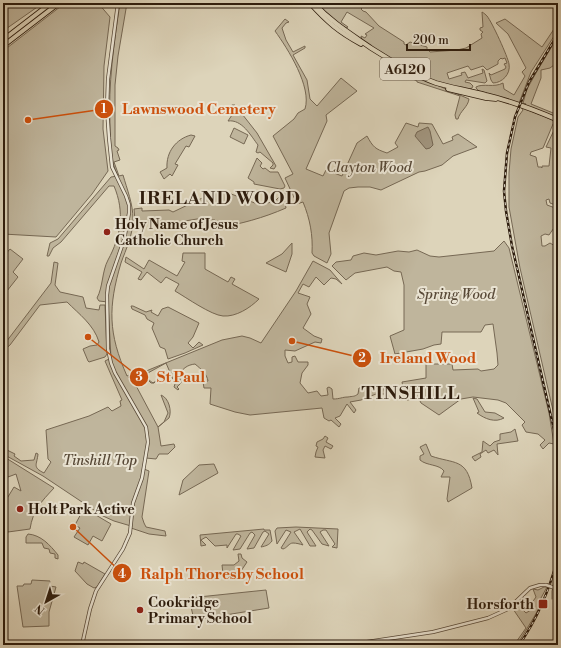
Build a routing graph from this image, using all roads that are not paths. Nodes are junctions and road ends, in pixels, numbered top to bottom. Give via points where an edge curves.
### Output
1 (51, 3) edge
2 (59, 3) edge
3 (118, 3) edge
4 (310, 3) edge
5 (314, 3) edge
6 (3, 40) edge
7 (3, 46) edge
8 (376, 51) junction
9 (437, 83) junction
10 (473, 94) junction
11 (504, 100) junction
12 (558, 120) edge
13 (558, 589) edge
14 (82, 645) edge
15 (347, 645) edge

1 - 6 highway
2 - 7 highway
3 - 14 street via 108,79 108,127 112,167 126,196 129,212 124,240 108,286 108,349 115,373 146,427 148,447 142,478 133,503 130,533 123,549 96,591
4 - 8 highway, A6120 via 338,31
5 - 8 highway, A6120 via 340,28
8 - 9 highway, A6120
9 - 10 highway, A6120
9 - 10 highway, A6120 via 449,90
10 - 11 highway, A6120
10 - 11 highway, A6120
11 - 12 highway, A6120
13 - 15 street, bridge via 546,585 534,586 514,605 488,618 433,632

